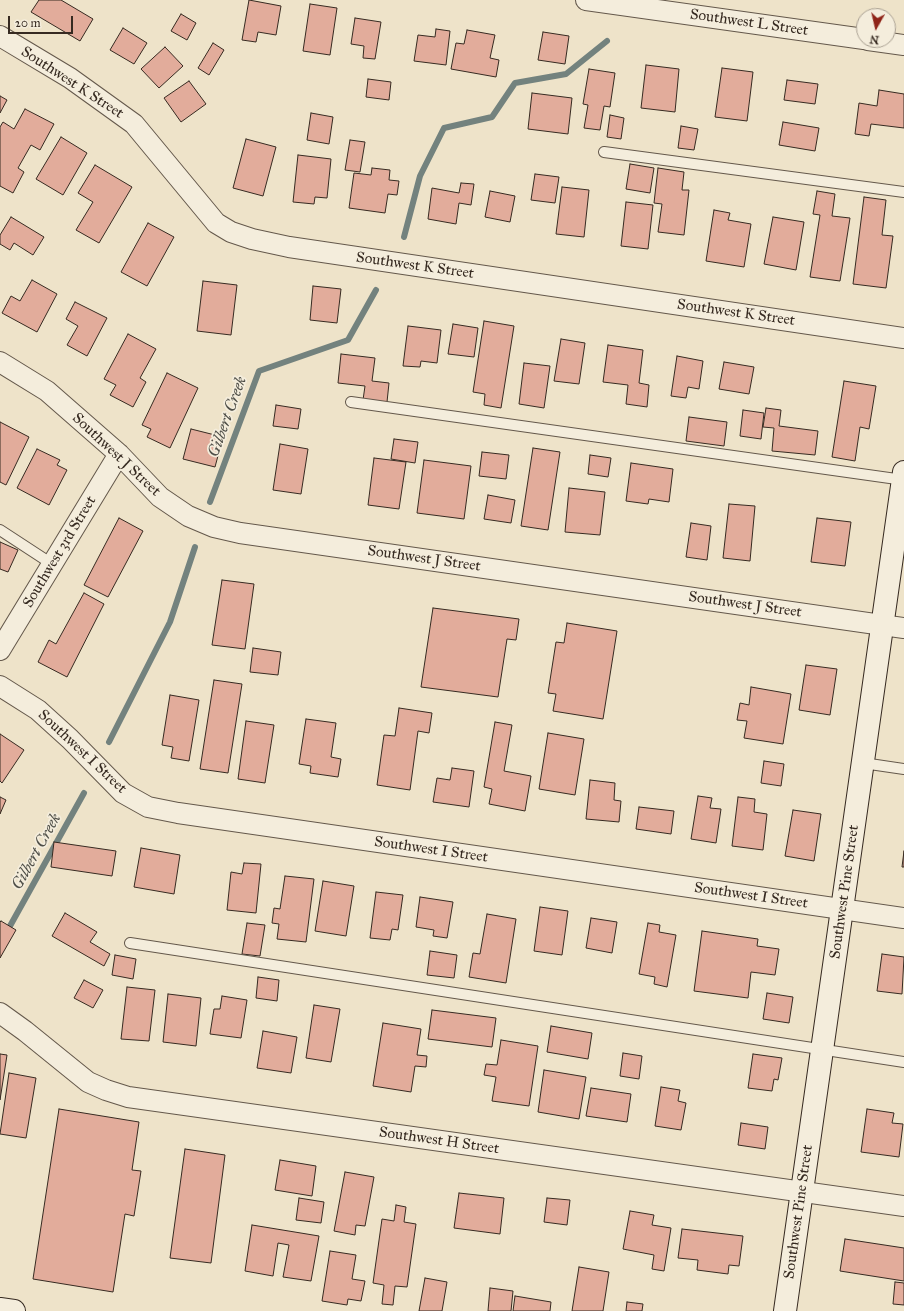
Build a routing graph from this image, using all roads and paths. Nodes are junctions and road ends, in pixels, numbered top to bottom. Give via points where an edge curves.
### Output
1 (586, 0) edge
2 (0, 36) edge
3 (856, 38) edge
4 (604, 152) dead end
5 (904, 192) edge
6 (904, 338) edge
7 (0, 362) edge
8 (351, 402) dead end
9 (119, 454) junction
10 (904, 477) edge
11 (0, 530) edge
12 (52, 564) junction
13 (882, 625) junction
14 (904, 628) edge
15 (0, 650) edge
16 (0, 686) edge
17 (863, 763) junction
18 (904, 769) edge
19 (843, 909) junction
20 (904, 918) edge
21 (130, 943) dead end
22 (0, 1013) edge
23 (822, 1050) junction
24 (904, 1062) edge
25 (802, 1191) junction
26 (904, 1206) edge
27 (0, 1309) edge
28 (14, 1311) edge
29 (784, 1311) edge

1 - 3 street, Southwest L Street
2 - 6 street, Southwest K Street via 70,78 134,124 216,222 231,232 289,247
4 - 5 lane
7 - 9 street, Southwest J Street via 48,391
8 - 10 lane
9 - 12 street, Southwest 3rd Street
9 - 13 street, Southwest J Street via 160,497 188,516 214,527 240,533
10 - 13 street, Southwest Pine Street
11 - 12 lane
12 - 15 street, Southwest 3rd Street
13 - 14 street, Southwest J Street
13 - 17 street, Southwest Pine Street
16 - 19 street, Southwest I Street via 38,710 123,793 148,807
17 - 18 lane
17 - 19 street, Southwest Pine Street
19 - 20 street, Southwest I Street
19 - 23 street, Southwest Pine Street
21 - 23 lane
22 - 25 street, Southwest H Street via 25,1030 88,1082 128,1097
23 - 24 lane
23 - 25 street, Southwest Pine Street
25 - 26 street, Southwest H Street
25 - 29 street, Southwest Pine Street
27 - 28 street

